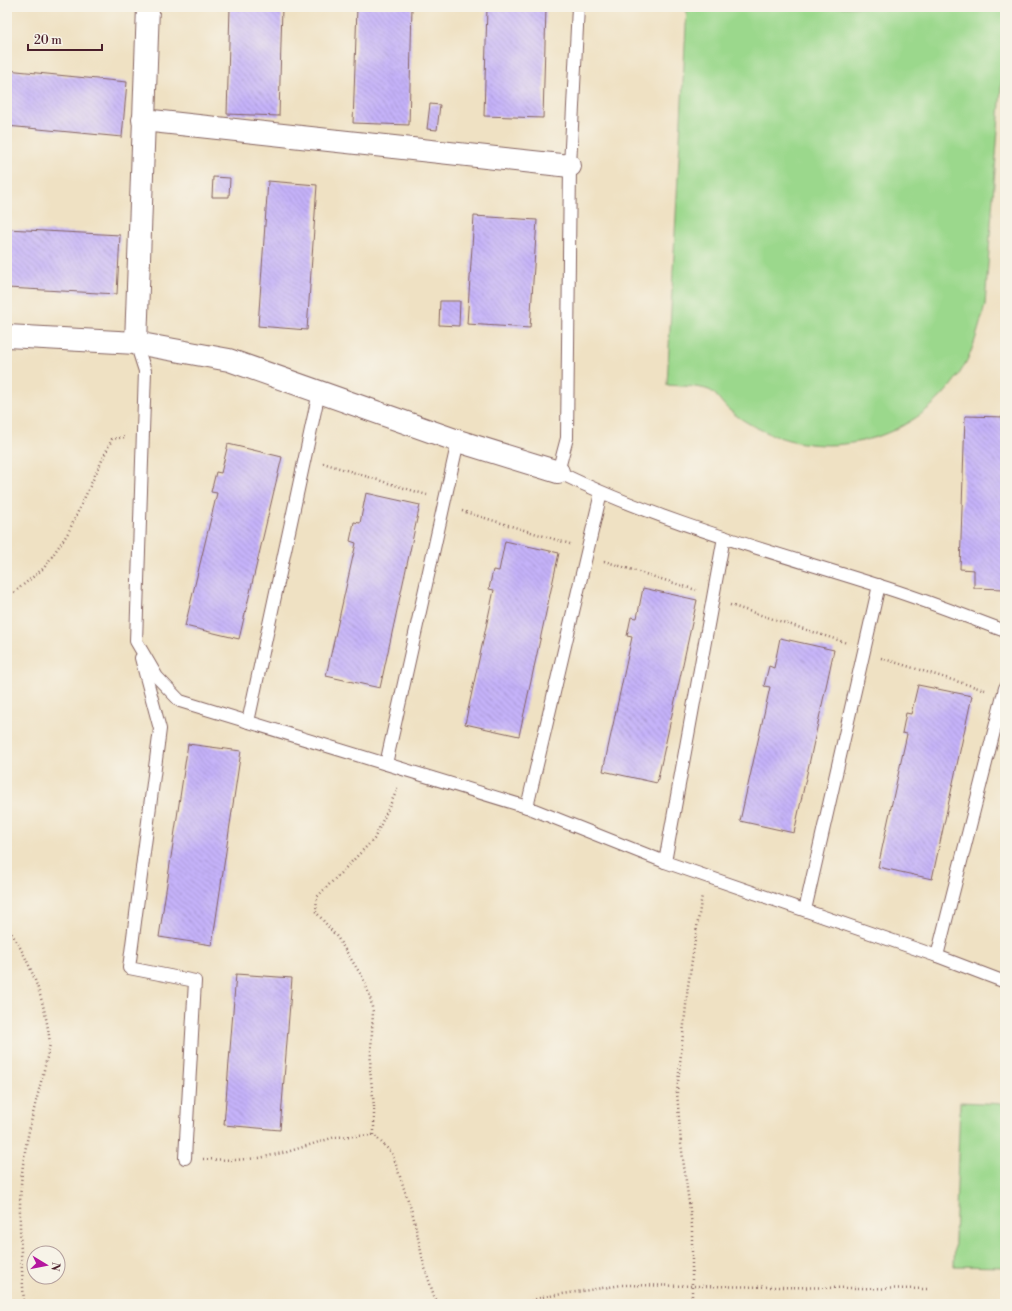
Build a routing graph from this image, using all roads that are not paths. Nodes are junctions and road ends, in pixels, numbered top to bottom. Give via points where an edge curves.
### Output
1 (148, 7) edge
2 (578, 7) edge
3 (143, 120) junction
4 (570, 166) junction
5 (7, 336) edge
6 (136, 343) junction
7 (319, 392) junction
8 (458, 440) junction
9 (558, 472) junction
10 (601, 493) junction
11 (724, 537) junction
12 (879, 585) junction
13 (1005, 631) edge
14 (136, 641) junction
15 (1004, 692) edge
16 (248, 722) junction
17 (386, 764) junction
18 (527, 807) junction
19 (665, 862) junction
20 (805, 910) junction
21 (937, 956) junction
22 (1005, 982) edge
23 (185, 1158) road end

1 - 3 street
2 - 4 lane
3 - 4 street
3 - 6 street
4 - 9 lane via 568,438
5 - 6 street
6 - 7 street via 229,360
6 - 14 lane via 145,371
7 - 8 street
7 - 16 lane
8 - 9 street
8 - 17 lane
9 - 10 lane
10 - 11 lane
10 - 18 lane
11 - 12 lane
11 - 19 lane
12 - 13 lane
12 - 20 lane
14 - 16 lane via 157,677 180,702
14 - 23 lane via 160,729 129,968 195,981
15 - 21 lane
16 - 17 lane
17 - 18 lane
18 - 19 lane
19 - 20 lane
20 - 21 lane
21 - 22 lane

